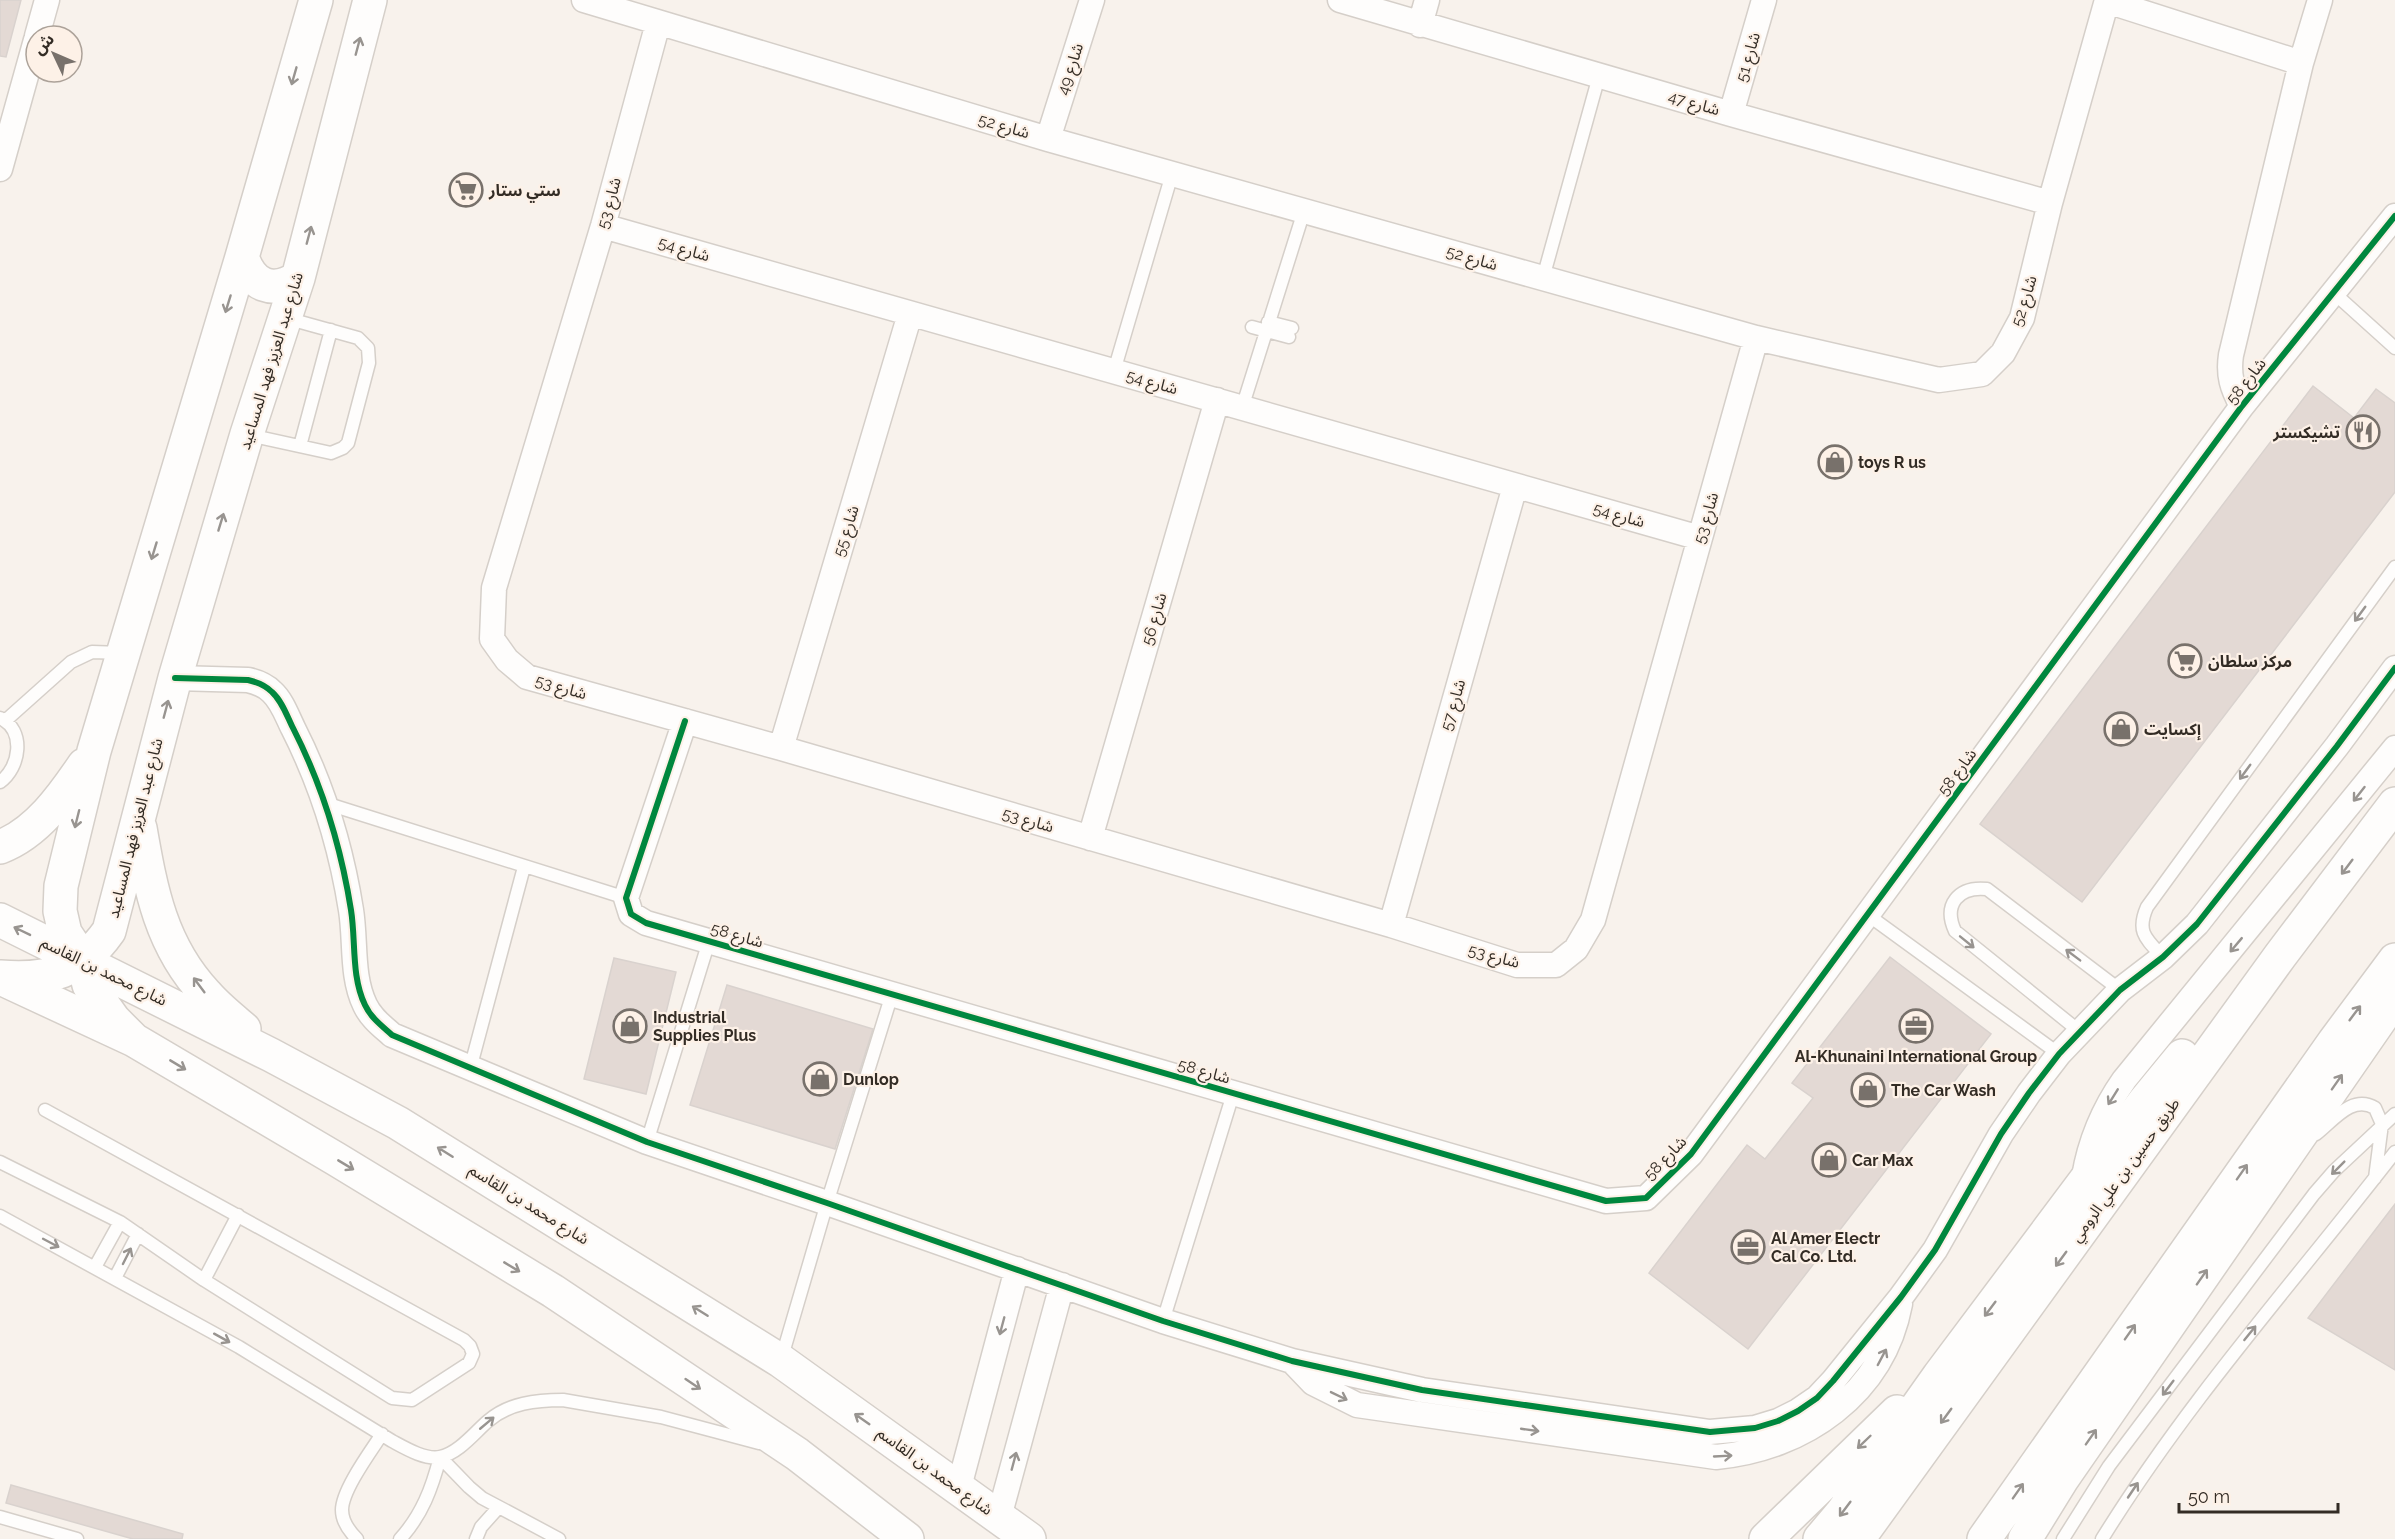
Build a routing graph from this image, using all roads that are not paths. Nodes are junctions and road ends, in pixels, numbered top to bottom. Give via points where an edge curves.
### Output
1 (47, 0) edge
2 (584, 0) edge
3 (1092, 0) edge
4 (1340, 0) edge
5 (1427, 0) edge
6 (1764, 0) edge
7 (2106, 0) edge
8 (2320, 0) edge
9 (316, 1) edge
10 (372, 2) edge
11 (658, 23) junction
12 (41, 24) edge
13 (1420, 25) junction
14 (2301, 63) junction
15 (1599, 76) junction
16 (24, 84) edge
17 (1731, 114) junction
18 (1048, 139) junction
19 (0, 169) edge
20 (1172, 174) junction
21 (2050, 203) junction
22 (1304, 211) junction
23 (2395, 216) edge
24 (603, 226) junction
25 (242, 257) junction
26 (298, 278) junction
27 (1544, 278) junction
28 (2334, 293) junction
29 (910, 314) junction
30 (285, 318) junction
31 (1267, 326) junction
32 (1252, 327) dead end
33 (331, 330) junction
34 (1291, 332) dead end
35 (1756, 338) junction
36 (2395, 348) edge
37 (1114, 371) junction
38 (1217, 400) junction
39 (2242, 406) junction
40 (1242, 408) junction
41 (247, 434) junction
42 (300, 446) junction
43 (1515, 486) junction
44 (1700, 538) junction
45 (2395, 567) edge
46 (123, 653) junction
47 (2395, 668) edge
48 (175, 678) junction
49 (2, 720) edge
50 (685, 721) junction
51 (781, 748) junction
52 (2395, 748) edge
53 (94, 751) junction
54 (0, 782) edge
55 (325, 803) junction
56 (2395, 804) edge
57 (137, 815) junction
58 (1090, 838) junction
59 (0, 847) edge
60 (524, 867) junction
61 (626, 898) junction
62 (1868, 915) junction
63 (0, 920) edge
64 (1391, 925) junction
65 (710, 942) junction
66 (2280, 956) junction
67 (2163, 957) junction
68 (83, 960) junction
69 (2395, 960) edge
70 (0, 978) edge
71 (2120, 990) junction
72 (892, 994) junction
73 (2395, 998) edge
74 (2079, 1031) junction
75 (134, 1040) junction
76 (2059, 1054) junction
77 (272, 1055) junction
78 (470, 1069) junction
79 (1233, 1094) junction
80 (45, 1110) dead end
81 (2395, 1114) edge
82 (2381, 1128) junction
83 (647, 1142) junction
84 (2395, 1152) edge
85 (2286, 1156) junction
86 (0, 1162) edge
87 (2375, 1178) junction
88 (2083, 1185) junction
89 (827, 1203) junction
90 (238, 1215) junction
91 (0, 1216) edge
92 (120, 1222) junction
93 (138, 1234) junction
94 (95, 1267) junction
95 (1017, 1269) junction
96 (115, 1278) junction
97 (204, 1280) junction
98 (1062, 1285) junction
99 (1163, 1321) junction
100 (781, 1361) junction
101 (1939, 1376) junction
102 (382, 1434) junction
103 (797, 1454) junction
104 (440, 1457) junction
105 (2062, 1479) junction
106 (959, 1487) junction
107 (498, 1508) junction
108 (0, 1517) edge
109 (999, 1517) junction
110 (76, 1539) edge
111 (357, 1539) edge
112 (400, 1539) edge
113 (476, 1539) edge
114 (559, 1539) edge
115 (907, 1539) edge
116 (1029, 1539) edge
117 (1766, 1539) edge
118 (1820, 1539) edge
119 (1857, 1539) edge
120 (1984, 1539) edge
121 (2025, 1539) edge
122 (2037, 1539) edge
123 (2063, 1539) edge
124 (2102, 1539) edge

1 - 12 street
2 - 11 street, شارع 52
3 - 18 street, شارع 49
4 - 13 street, شارع 47
5 - 13 street
6 - 17 street, شارع 51
7 - 14 street
7 - 21 street, شارع 52
8 - 14 street, شارع 58
9 -> 25 main road
26 -> 10 main road, شارع عبد العزيز فهد المساعيد
11 - 18 street, شارع 52
11 - 24 street, شارع 53
13 - 15 street, شارع 47
14 - 39 street, شارع 58 via 2231,355 2231,386
15 - 17 street, شارع 47
15 - 27 lane
16 - 19 street
17 - 21 street, شارع 47
18 - 20 street, شارع 52
20 - 22 street, شارع 52
20 - 37 lane
21 - 35 street, شارع 52 via 2022,318 2003,353 1982,374 1939,380
22 - 27 street, شارع 52
22 - 31 lane
23 - 28 street, شارع 58
24 - 29 street, شارع 54
24 - 50 street, شارع 53 via 494,588 492,639 526,677
25 - 26 main road via 257,282 285,285
25 -> 46 main road
26 - 30 main road, شارع عبد العزيز فهد المساعيد
27 - 35 street, شارع 52
28 - 36 lane
28 - 39 street, شارع 58
29 - 37 street, شارع 54
29 - 51 street, شارع 55
30 - 33 lane
30 - 41 main road, شارع عبد العزيز فهد المساعيد
31 - 32 lane
31 - 34 lane
31 - 40 lane
33 - 42 lane
33 - 42 lane via 358,338 368,348 369,363 348,443 331,453
35 - 44 street, شارع 53
37 - 38 street, شارع 54
38 - 40 street, شارع 54
38 - 58 street, شارع 56
39 - 62 street, شارع 58
40 - 43 street, شارع 54
41 - 42 lane
48 -> 41 main road, شارع عبد العزيز فهد المساعيد
43 - 44 street, شارع 54
43 - 64 street, شارع 57
44 - 64 street, شارع 53 via 1593,920 1576,948 1556,965 1517,964
45 -> 67 lane via 2147,907 2142,916 2144,936
46 - 49 lane via 92,652 72,662
46 - 53 main road
47 - 67 street via 2212,906
48 - 55 street via 248,680 267,687 280,703 305,752
57 -> 48 main road, شارع عبد العزيز فهد المساعيد
49 - 54 lane via 14,732 18,754 10,772
50 - 51 street, شارع 53
50 - 61 street
51 - 58 street, شارع 53
52 -> 88 street via 2112,1097 2093,1137
53 - 59 main road via 66,792 39,821
53 -> 68 main road via 60,894 64,933
55 - 60 lane
55 - 78 street via 341,857 358,987 365,1006 392,1035
56 -> 66 main road, طريق حسين بن علي الرومي
57 - 68 main road, شارع عبد العزيز فهد المساعيد via 109,931
77 -> 57 main road via 206,994 180,960 162,925 150,886
58 - 64 street, شارع 53
60 - 61 lane
60 - 78 lane
61 - 65 street, شارع 58 via 631,914 646,923
62 - 76 lane
62 - 79 street, شارع 58 via 1691,1154 1646,1198 1606,1201
68 -> 63 main road, شارع محمد بن القاسم
65 - 72 street, شارع 58
65 - 83 lane
66 - 88 main road via 2179,1060
66 -> 119 main road, طريق حسين بن علي الرومي
67 - 71 street
68 - 70 main road, شارع عبد العزيز فهد المساعيد via 57,974
68 - 75 main road via 99,1002
68 - 77 main road, شارع محمد بن القاسم
120 -> 69 main road
70 - 75 main road
71 - 74 street
71 -> 74 lane via 1987,889 1964,891 1955,899 1950,909 1955,932
72 - 79 street, شارع 58
72 - 89 lane
85 -> 73 main road
74 - 76 street
75 -> 103 main road via 553,1292
76 - 99 street via 2028,1092 1954,1220 1901,1297 1817,1398 1778,1421 1734,1431 1685,1430 1422,1390 1292,1361
100 -> 77 main road, شارع محمد بن القاسم via 398,1123
78 - 83 street
79 - 99 lane
80 - 90 lane
81 - 82 lane
82 - 85 lane via 2375,1108 2365,1103 2354,1104
82 - 87 lane
82 -> 123 lane via 2314,1194 2109,1466
83 - 89 street
84 - 87 lane
105 -> 85 main road
86 - 92 lane
124 -> 87 lane via 2213,1380
88 -> 101 main road
89 - 95 street
89 - 100 lane
90 - 97 lane
90 - 97 lane via 464,1340 473,1354 469,1363 412,1400 392,1398
91 -> 94 lane
92 - 93 lane
92 - 94 lane
96 -> 93 lane
93 - 97 lane
94 - 96 lane
95 - 98 street
95 -> 106 street
96 -> 102 lane
98 - 99 street
109 -> 98 street
106 -> 100 main road, شارع محمد بن القاسم
101 -> 117 main road via 1871,1435
101 -> 118 main road
102 - 104 lane via 410,1450
102 - 111 lane via 356,1474 342,1508 348,1530
104 -> 103 lane via 506,1409 548,1400 661,1417
103 - 115 main road
104 - 107 lane via 469,1487
104 - 112 lane via 425,1503
105 - 121 main road
105 - 122 main road
106 - 109 main road, شارع محمد بن القاسم
107 - 113 lane
107 - 114 lane
108 - 110 lane
109 - 116 main road, شارع محمد بن القاسم

